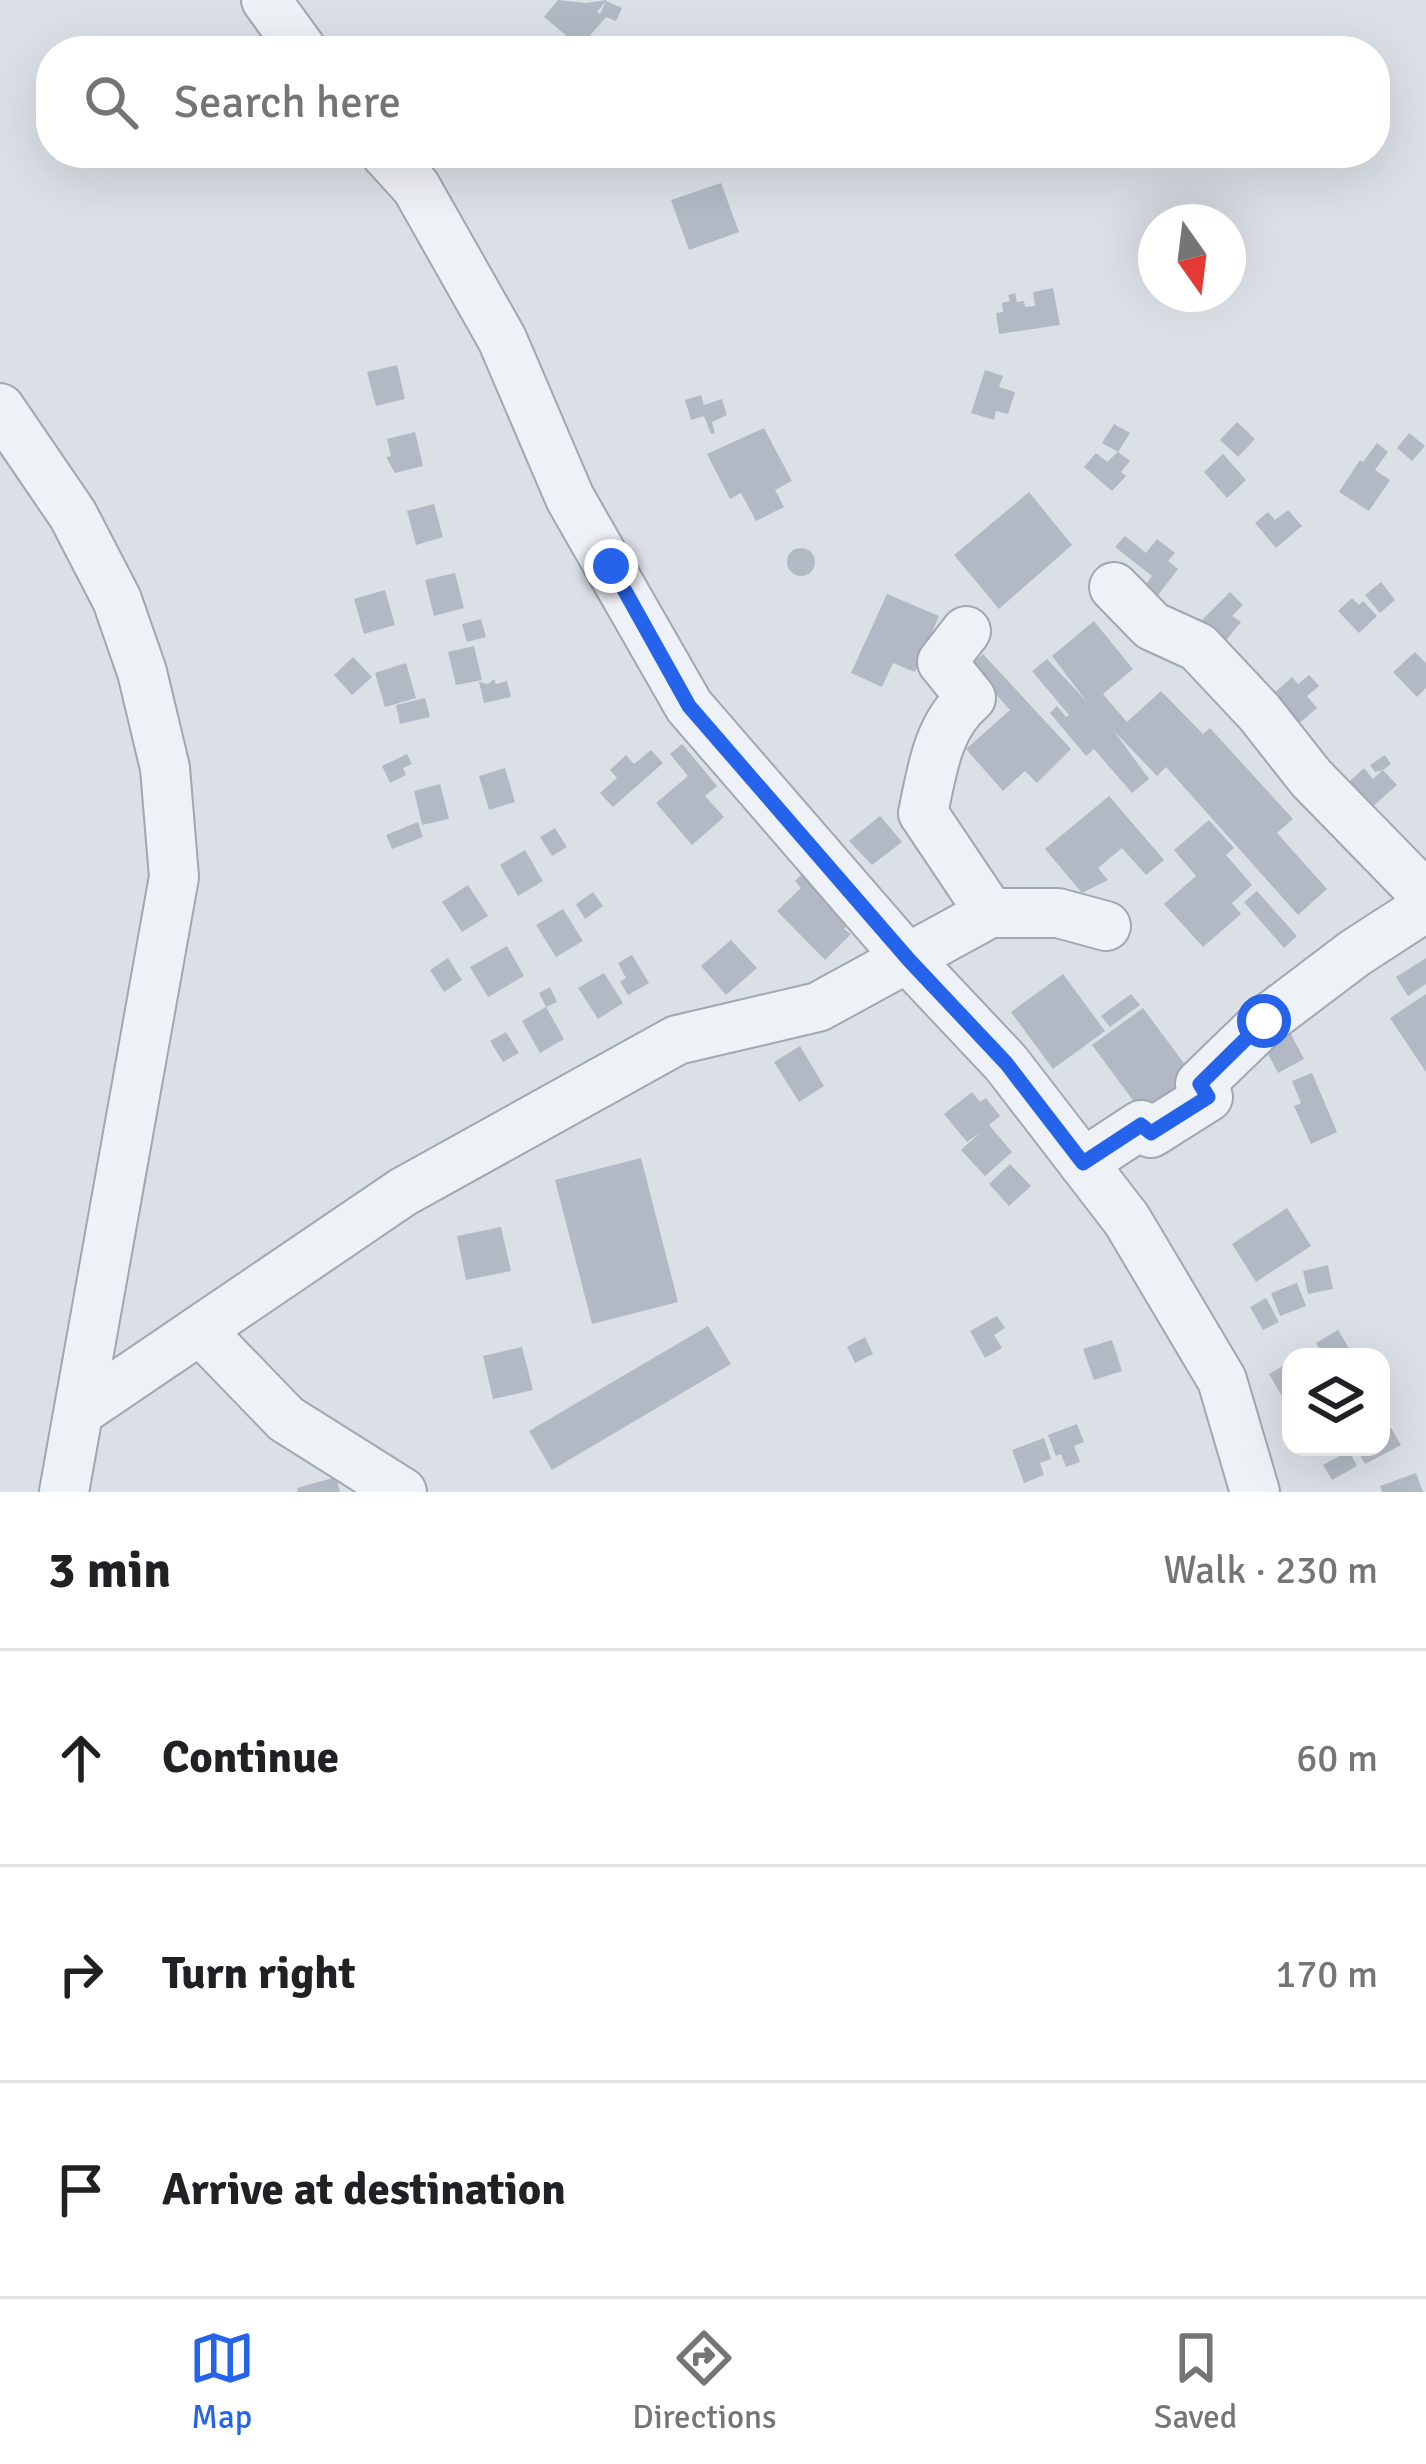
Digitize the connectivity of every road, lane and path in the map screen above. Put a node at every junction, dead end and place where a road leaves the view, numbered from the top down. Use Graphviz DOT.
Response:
graph roads {
  1 [pos="266,0"];
  2 [pos="293,36"];
  3 [pos="399,168"];
  4 [pos="0,408"];
  5 [pos="1114,587"];
  6 [pos="966,631"];
  7 [pos="1426,896"];
  8 [pos="1426,907"];
  9 [pos="990,913"];
  10 [pos="1106,926"];
  11 [pos="909,960"];
  12 [pos="1083,1163"];
  13 [pos="200,1330"];
  14 [pos="79,1412"];
  15 [pos="64,1492"];
  16 [pos="402,1492"];
  17 [pos="1255,1492"];
  1 -- 2 [label="street"];
  3 -- 11 [label="street"];
  4 -- 14 [label="street"];
  5 -- 7 [label="street"];
  6 -- 9 [label="street"];
  8 -- 12 [label="street"];
  9 -- 10 [label="street"];
  9 -- 11 [label="street"];
  11 -- 12 [label="street"];
  11 -- 13 [label="street"];
  12 -- 17 [label="street"];
  13 -- 14 [label="street"];
  13 -- 16 [label="street"];
  14 -- 15 [label="street"];
}
